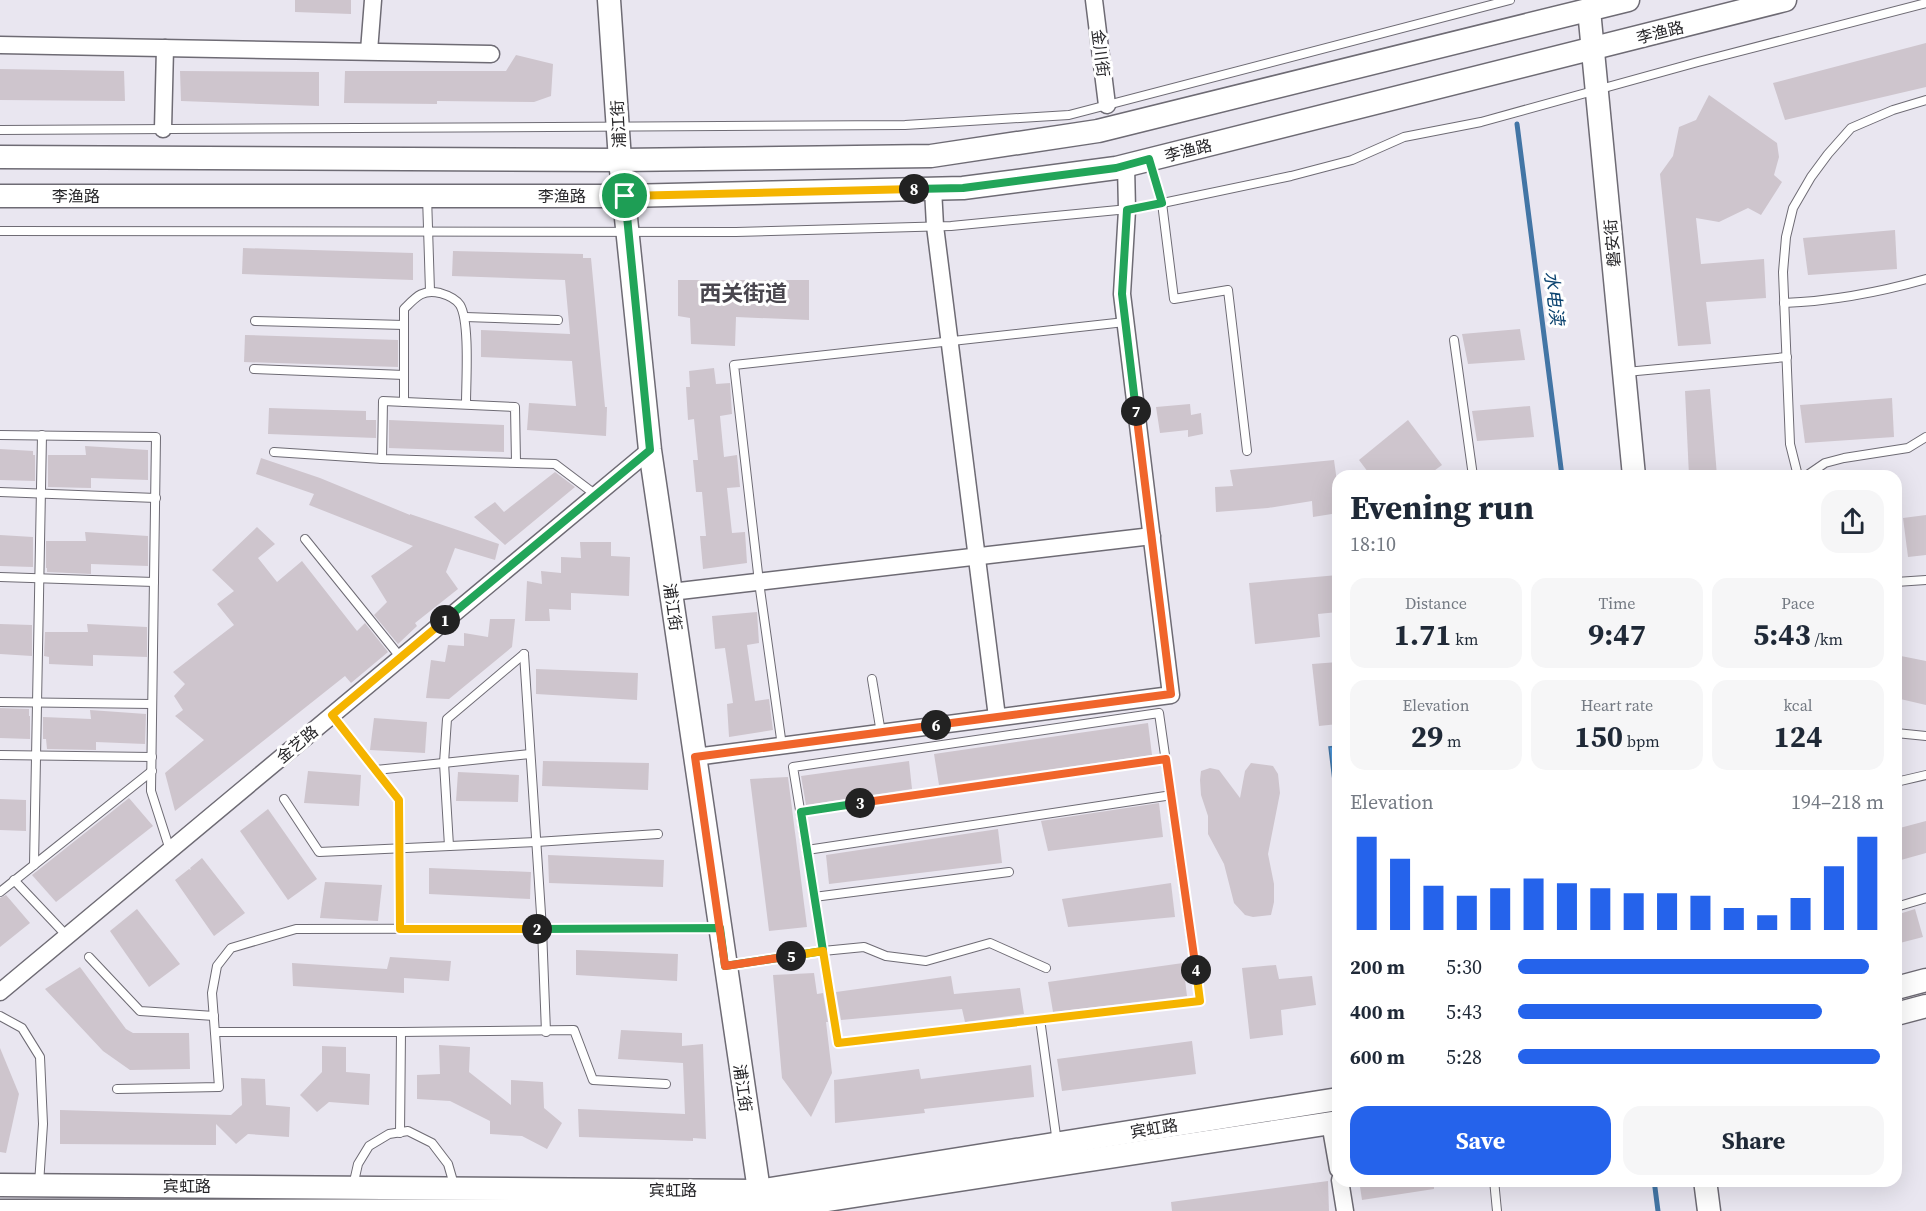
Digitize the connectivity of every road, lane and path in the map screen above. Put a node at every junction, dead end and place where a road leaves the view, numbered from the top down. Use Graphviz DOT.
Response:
graph roads {
  1 [pos="373,0"];
  2 [pos="609,0"];
  3 [pos="1094,0"];
  4 [pos="1510,0"];
  5 [pos="1628,0"];
  6 [pos="1785,0"];
  7 [pos="1926,3"];
  8 [pos="1587,5"];
  9 [pos="0,45"];
  10 [pos="165,48"];
  11 [pos="1593,49"];
  12 [pos="369,51"];
  13 [pos="491,54"];
  14 [pos="1597,90"];
  15 [pos="1926,100"];
  16 [pos="1107,105"];
  17 [pos="619,127"];
  18 [pos="163,129"];
  19 [pos="0,130"];
  20 [pos="0,157"];
  21 [pos="1149,159"];
  22 [pos="620,160"];
  23 [pos="1126,165"];
  24 [pos="933,189"];
  25 [pos="0,196"];
  26 [pos="427,196"];
  27 [pos="625,196"];
  28 [pos="1162,203"];
  29 [pos="1127,210"];
  30 [pos="935,226"];
  31 [pos="0,231"];
  32 [pos="428,231"];
  33 [pos="628,231"];
  34 [pos="1926,279"];
  35 [pos="430,291"];
  36 [pos="1785,303"];
  37 [pos="465,317"];
  38 [pos="558,320"];
  39 [pos="255,321"];
  40 [pos="1125,322"];
  41 [pos="404,325"];
  42 [pos="1454,340"];
  43 [pos="950,341"];
  44 [pos="1786,357"];
  45 [pos="254,369"];
  46 [pos="1624,372"];
  47 [pos="404,375"];
  48 [pos="404,402"];
  49 [pos="466,404"];
  50 [pos="0,435"];
  51 [pos="42,435"];
  52 [pos="1926,437"];
  53 [pos="650,450"];
  54 [pos="1247,451"];
  55 [pos="274,452"];
  56 [pos="382,459"];
  57 [pos="516,462"];
  58 [pos="1472,470"];
  59 [pos="1633,470"];
  60 [pos="1796,470"];
  61 [pos="1815,470"];
  62 [pos="0,492"];
  63 [pos="41,494"];
  64 [pos="596,495"];
  65 [pos="156,498"];
  66 [pos="1152,536"];
  67 [pos="305,539"];
  68 [pos="977,556"];
  69 [pos="0,577"];
  70 [pos="39,578"];
  71 [pos="1926,580"];
  72 [pos="154,582"];
  73 [pos="759,582"];
  74 [pos="1902,582"];
  75 [pos="671,592"];
  76 [pos="400,658"];
  77 [pos="872,679"];
  78 [pos="0,702"];
  79 [pos="37,702"];
  80 [pos="153,704"];
  81 [pos="332,715"];
  82 [pos="997,717"];
  83 [pos="881,733"];
  84 [pos="1902,734"];
  85 [pos="1926,736"];
  86 [pos="782,746"];
  87 [pos="0,754"];
  88 [pos="530,754"];
  89 [pos="36,755"];
  90 [pos="152,757"];
  91 [pos="695,757"];
  92 [pos="1166,759"];
  93 [pos="444,762"];
  94 [pos="376,770"];
  95 [pos="152,771"];
  96 [pos="1926,775"];
  97 [pos="1902,781"];
  98 [pos="1172,795"];
  99 [pos="284,799"];
  100 [pos="801,812"];
  101 [pos="658,834"];
  102 [pos="536,843"];
  103 [pos="449,846"];
  104 [pos="400,848"];
  105 [pos="170,850"];
  106 [pos="807,850"];
  107 [pos="34,865"];
  108 [pos="1009,872"];
  109 [pos="14,880"];
  110 [pos="0,892"];
  111 [pos="814,897"];
  112 [pos="1926,898"];
  113 [pos="1902,905"];
  114 [pos="720,928"];
  115 [pos="400,929"];
  116 [pos="542,929"];
  117 [pos="67,936"];
  118 [pos="823,951"];
  119 [pos="89,957"];
  120 [pos="725,966"];
  121 [pos="1046,968"];
  122 [pos="1926,980"];
  123 [pos="1902,986"];
  124 [pos="0,992"];
  125 [pos="1926,1006"];
  126 [pos="1902,1012"];
  127 [pos="0,1016"];
  128 [pos="214,1016"];
  129 [pos="1040,1019"];
  130 [pos="215,1032"];
  131 [pos="401,1032"];
  132 [pos="546,1032"];
  133 [pos="666,1084"];
  134 [pos="117,1089"];
  135 [pos="1332,1100"];
  136 [pos="1332,1123"];
  137 [pos="400,1133"];
  138 [pos="1058,1143"];
  139 [pos="0,1185"];
  140 [pos="39,1185"];
  141 [pos="1341,1187"];
  142 [pos="1495,1187"];
  143 [pos="1706,1187"];
  144 [pos="353,1188"];
  145 [pos="456,1188"];
  146 [pos="761,1204"];
  147 [pos="0,1211"];
  148 [pos="294,1211"];
  149 [pos="1345,1211"];
  150 [pos="1497,1211"];
  151 [pos="1709,1211"];
  1 -- 12 [label="street"];
  2 -- 17 [label="main road, 浦江街"];
  3 -- 16 [label="street, 金川街"];
  4 -- 16 [label="lane"];
  5 -- 8 [label="main road"];
  6 -- 11 [label="main road, 李渔路"];
  7 -- 14 [label="lane"];
  8 -- 11 [label="main road, 磐安街"];
  8 -- 22 [label="main road"];
  9 -- 10 [label="street"];
  10 -- 12 [label="street"];
  10 -- 18 [label="street"];
  11 -- 14 [label="main road, 磐安街"];
  11 -- 21 [label="main road, 李渔路"];
  12 -- 13 [label="street"];
  14 -- 28 [label="lane"];
  14 -- 46 [label="main road, 磐安街"];
  15 -- 36 [label="lane"];
  16 -- 17 [label="lane"];
  17 -- 18 [label="lane"];
  17 -- 22 [label="main road, 浦江街"];
  18 -- 19 [label="lane"];
  20 -- 22 [label="main road"];
  21 -- 23 [label="main road, 李渔路"];
  21 -- 28 [label="lane"];
  22 -- 27 [label="main road, 浦江街"];
  23 -- 24 [label="main road, 李渔路"];
  23 -- 29 [label="street"];
  24 -- 27 [label="main road, 李渔路"];
  24 -- 30 [label="street"];
  25 -- 26 [label="main road, 李渔路"];
  26 -- 27 [label="main road, 李渔路"];
  26 -- 32 [label="lane"];
  27 -- 33 [label="main road, 浦江街"];
  28 -- 29 [label="lane"];
  28 -- 54 [label="lane"];
  29 -- 30 [label="lane"];
  29 -- 40 [label="street"];
  30 -- 33 [label="lane"];
  30 -- 43 [label="street"];
  31 -- 32 [label="lane"];
  32 -- 33 [label="lane"];
  32 -- 35 [label="lane"];
  33 -- 53 [label="main road, 浦江街"];
  34 -- 36 [label="lane"];
  35 -- 37 [label="lane"];
  35 -- 41 [label="lane"];
  36 -- 44 [label="lane"];
  37 -- 38 [label="lane"];
  37 -- 49 [label="lane"];
  39 -- 41 [label="lane"];
  40 -- 43 [label="lane"];
  40 -- 66 [label="street"];
  41 -- 47 [label="lane"];
  42 -- 58 [label="lane"];
  43 -- 68 [label="street"];
  43 -- 73 [label="lane"];
  44 -- 46 [label="lane"];
  44 -- 60 [label="lane"];
  45 -- 47 [label="lane"];
  46 -- 59 [label="main road, 磐安街"];
  47 -- 48 [label="lane"];
  48 -- 49 [label="lane"];
  48 -- 56 [label="lane"];
  49 -- 57 [label="lane"];
  50 -- 51 [label="lane"];
  51 -- 63 [label="lane"];
  51 -- 65 [label="lane"];
  52 -- 61 [label="lane"];
  53 -- 64 [label="street, 金艺路"];
  53 -- 75 [label="main road, 浦江街"];
  55 -- 56 [label="lane"];
  56 -- 57 [label="lane"];
  57 -- 64 [label="lane"];
  62 -- 63 [label="lane"];
  63 -- 65 [label="lane"];
  63 -- 70 [label="lane"];
  64 -- 76 [label="street, 金艺路"];
  65 -- 72 [label="lane"];
  66 -- 68 [label="street"];
  66 -- 82 [label="street"];
  67 -- 76 [label="lane"];
  68 -- 73 [label="street"];
  68 -- 82 [label="street"];
  69 -- 70 [label="lane"];
  70 -- 72 [label="lane"];
  70 -- 79 [label="lane"];
  71 -- 74 [label="lane"];
  72 -- 80 [label="lane"];
  73 -- 75 [label="street"];
  73 -- 86 [label="lane"];
  75 -- 91 [label="main road, 浦江街"];
  76 -- 81 [label="street, 金艺路"];
  77 -- 83 [label="lane"];
  78 -- 79 [label="lane"];
  79 -- 80 [label="lane"];
  79 -- 89 [label="lane"];
  80 -- 90 [label="lane"];
  81 -- 94 [label="lane"];
  81 -- 105 [label="street, 金艺路"];
  82 -- 83 [label="street"];
  83 -- 86 [label="street"];
  84 -- 85 [label="lane"];
  86 -- 91 [label="street"];
  87 -- 89 [label="lane"];
  88 -- 93 [label="lane"];
  88 -- 93 [label="lane"];
  88 -- 102 [label="lane"];
  89 -- 90 [label="lane"];
  89 -- 107 [label="lane"];
  90 -- 95 [label="lane"];
  91 -- 114 [label="main road, 浦江街"];
  92 -- 98 [label="lane"];
  92 -- 100 [label="lane"];
  92 -- 100 [label="lane"];
  93 -- 94 [label="lane"];
  93 -- 103 [label="lane"];
  94 -- 104 [label="lane"];
  95 -- 105 [label="lane"];
  95 -- 107 [label="lane"];
  96 -- 97 [label="lane"];
  98 -- 106 [label="lane"];
  98 -- 129 [label="lane"];
  99 -- 104 [label="lane"];
  100 -- 106 [label="lane"];
  101 -- 102 [label="lane"];
  102 -- 103 [label="lane"];
  102 -- 116 [label="lane"];
  103 -- 104 [label="lane"];
  104 -- 115 [label="lane"];
  105 -- 117 [label="street, 金艺路"];
  106 -- 111 [label="lane"];
  107 -- 109 [label="lane"];
  108 -- 111 [label="lane"];
  109 -- 110 [label="lane"];
  109 -- 117 [label="lane"];
  111 -- 118 [label="lane"];
  112 -- 113 [label="lane"];
  114 -- 116 [label="lane"];
  114 -- 120 [label="main road, 浦江街"];
  115 -- 116 [label="lane"];
  115 -- 128 [label="lane"];
  116 -- 132 [label="lane"];
  117 -- 124 [label="street, 金艺路"];
  118 -- 120 [label="lane"];
  118 -- 121 [label="lane"];
  118 -- 129 [label="lane"];
  119 -- 128 [label="lane"];
  120 -- 146 [label="main road, 浦江街"];
  122 -- 123 [label="main road"];
  125 -- 126 [label="main road"];
  127 -- 140 [label="lane"];
  128 -- 130 [label="lane"];
  129 -- 138 [label="lane"];
  130 -- 131 [label="lane"];
  130 -- 134 [label="lane"];
  131 -- 132 [label="lane"];
  131 -- 137 [label="lane"];
  132 -- 133 [label="lane"];
  135 -- 138 [label="main road, 宾虹路"];
  136 -- 146 [label="main road, 宾虹路"];
  137 -- 144 [label="lane"];
  137 -- 145 [label="lane"];
  138 -- 146 [label="main road, 宾虹路"];
  139 -- 140 [label="main road, 宾虹路"];
  140 -- 144 [label="main road, 宾虹路"];
  141 -- 149 [label="street"];
  142 -- 150 [label="lane"];
  143 -- 151 [label="main road"];
  144 -- 145 [label="main road, 宾虹路"];
  145 -- 146 [label="main road, 宾虹路"];
  146 -- 148 [label="main road, 宾虹路"];
  147 -- 148 [label="main road, 宾虹路"];
}
